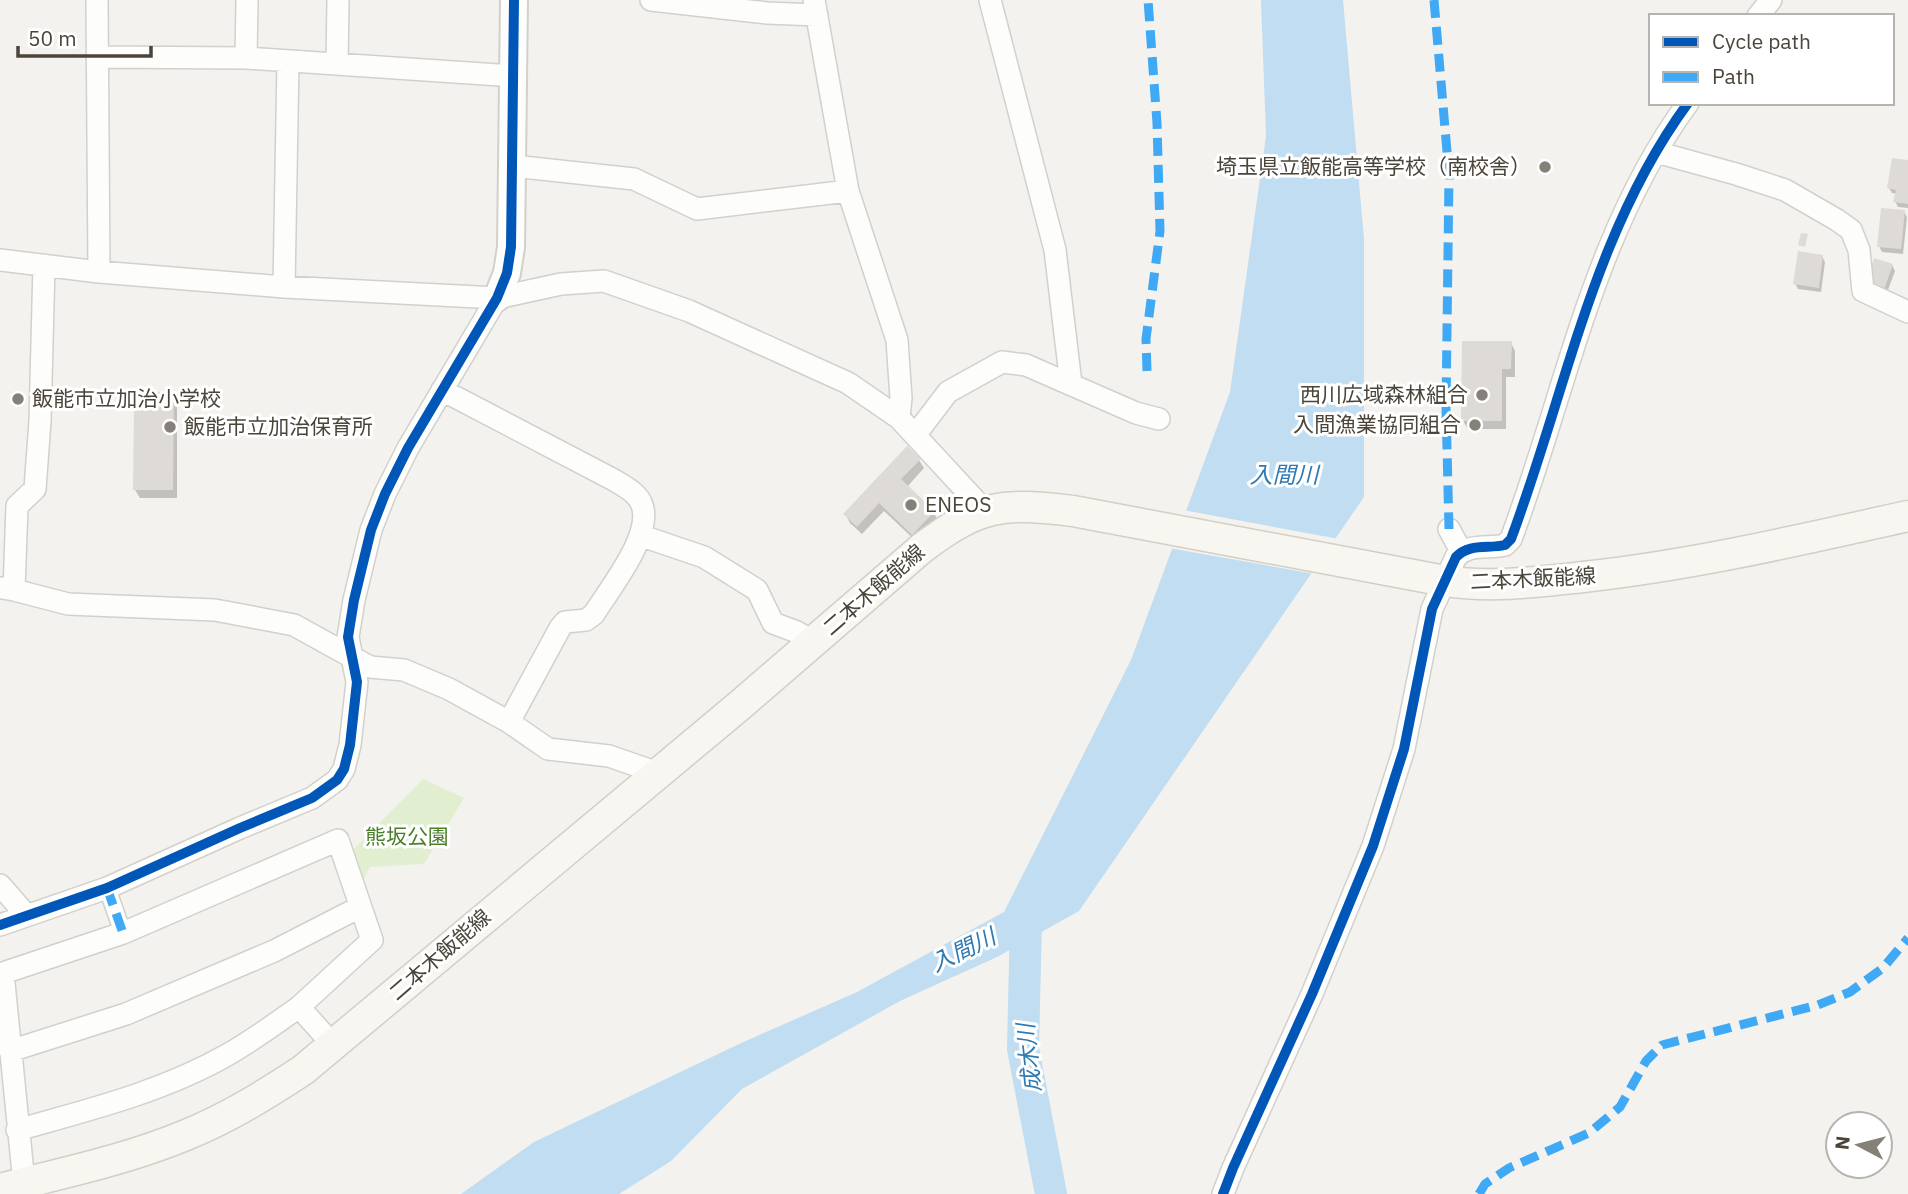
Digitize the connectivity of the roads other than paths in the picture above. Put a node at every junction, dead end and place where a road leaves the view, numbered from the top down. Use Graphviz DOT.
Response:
graph roads {
  1 [pos="97,0"];
  2 [pos="247,0"];
  3 [pos="338,0"];
  4 [pos="514,0"];
  5 [pos="651,0"];
  6 [pos="990,0"];
  7 [pos="1771,0"];
  8 [pos="815,8"];
  9 [pos="1760,14"];
  10 [pos="97,57"];
  11 [pos="246,58"];
  12 [pos="288,61"];
  13 [pos="337,64"];
  14 [pos="513,76"];
  15 [pos="1687,105"];
  16 [pos="1656,152"];
  17 [pos="513,166"];
  18 [pos="848,191"];
  19 [pos="0,260"];
  20 [pos="44,265"];
  21 [pos="99,272"];
  22 [pos="284,287"];
  23 [pos="497,298"];
  24 [pos="1908,312"];
  25 [pos="1071,384"];
  26 [pos="442,390"];
  27 [pos="899,418"];
  28 [pos="1160,419"];
  29 [pos="916,434"];
  30 [pos="985,511"];
  31 [pos="1908,516"];
  32 [pos="1449,529"];
  33 [pos="642,536"];
  34 [pos="1461,551"];
  35 [pos="1435,579"];
  36 [pos="7,589"];
  37 [pos="814,642"];
  38 [pos="353,657"];
  39 [pos="509,722"];
  40 [pos="658,773"];
  41 [pos="0,885"];
  42 [pos="107,888"];
  43 [pos="360,907"];
  44 [pos="27,916"];
  45 [pos="0,925"];
  46 [pos="123,933"];
  47 [pos="299,1007"];
  48 [pos="334,1046"];
  49 [pos="10,1051"];
  50 [pos="17,1130"];
  51 [pos="12,1186"];
  52 [pos="1223,1194"];
  1 -- 10 [label="street"];
  2 -- 11 [label="street"];
  3 -- 13 [label="street"];
  4 -- 14 [label="street"];
  5 -- 8 [label="street"];
  6 -- 25 [label="street"];
  7 -- 9 [label="street"];
  8 -- 18 [label="street"];
  10 -- 11 [label="street"];
  10 -- 21 [label="street"];
  11 -- 12 [label="street"];
  12 -- 13 [label="street"];
  12 -- 22 [label="street"];
  13 -- 14 [label="street"];
  14 -- 17 [label="street"];
  15 -- 16 [label="street"];
  16 -- 24 [label="street"];
  16 -- 34 [label="street"];
  17 -- 18 [label="street"];
  17 -- 23 [label="street"];
  18 -- 27 [label="street"];
  19 -- 20 [label="street"];
  20 -- 21 [label="street"];
  20 -- 36 [label="street"];
  21 -- 22 [label="street"];
  22 -- 23 [label="street"];
  23 -- 26 [label="street"];
  23 -- 27 [label="street"];
  25 -- 28 [label="street"];
  25 -- 29 [label="street"];
  26 -- 33 [label="street"];
  26 -- 38 [label="street"];
  27 -- 29 [label="street"];
  29 -- 30 [label="street"];
  30 -- 35 [label="main road, 二本木飯能線"];
  30 -- 37 [label="main road, 二本木飯能線"];
  31 -- 35 [label="main road, 二本木飯能線"];
  32 -- 34 [label="street"];
  33 -- 37 [label="street"];
  33 -- 39 [label="street"];
  34 -- 35 [label="street"];
  35 -- 52 [label="street"];
  36 -- 38 [label="street"];
  37 -- 40 [label="main road, 二本木飯能線"];
  38 -- 39 [label="street"];
  38 -- 42 [label="street"];
  39 -- 40 [label="street"];
  40 -- 48 [label="main road, 二本木飯能線"];
  41 -- 44 [label="street"];
  42 -- 44 [label="street"];
  42 -- 46 [label="street"];
  43 -- 46 [label="street"];
  43 -- 47 [label="street"];
  43 -- 49 [label="street"];
  44 -- 45 [label="street"];
  46 -- 49 [label="street"];
  47 -- 48 [label="street"];
  47 -- 50 [label="street"];
  48 -- 51 [label="main road, 二本木飯能線"];
  49 -- 50 [label="street"];
  50 -- 51 [label="street"];
}
